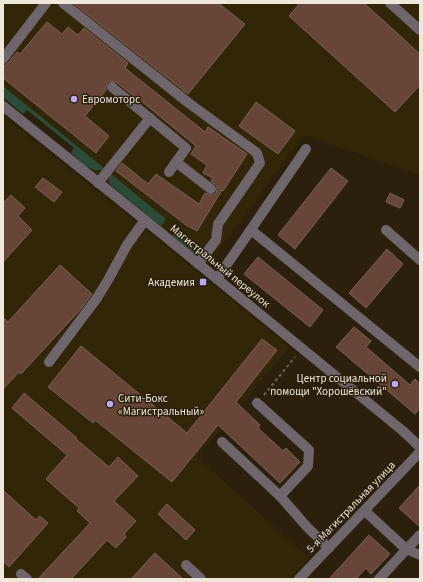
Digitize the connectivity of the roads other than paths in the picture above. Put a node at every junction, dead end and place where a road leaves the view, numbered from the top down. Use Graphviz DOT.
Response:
graph roads {
  1 [pos="46,3"];
  2 [pos="63,3"];
  3 [pos="390,3"];
  4 [pos="420,30"];
  5 [pos="3,59"];
  6 [pos="112,87"];
  7 [pos="3,106"];
  8 [pos="150,118"];
  9 [pos="306,149"];
  10 [pos="176,162"];
  11 [pos="169,172"];
  12 [pos="98,183"];
  13 [pos="211,189"];
  14 [pos="145,220"];
  15 [pos="251,230"];
  16 [pos="386,230"];
  17 [pos="420,260"];
  18 [pos="198,264"];
  19 [pos="217,279"];
  20 [pos="49,362"];
  21 [pos="420,367"];
  22 [pos="257,403"];
  23 [pos="222,442"];
  24 [pos="420,447"];
  25 [pos="420,452"];
  26 [pos="280,496"];
  27 [pos="365,511"];
  28 [pos="420,535"];
  29 [pos="329,548"];
  30 [pos="406,549"];
  31 [pos="420,555"];
  32 [pos="186,565"];
  33 [pos="201,579"];
  34 [pos="299,579"];
  35 [pos="379,579"];
  1 -- 5 [label="street"];
  2 -- 18 [label="street"];
  3 -- 4 [label="street"];
  6 -- 8 [label="street"];
  7 -- 12 [label="street, Магистральный переулок"];
  8 -- 10 [label="street"];
  8 -- 12 [label="street"];
  9 -- 15 [label="street"];
  10 -- 11 [label="street"];
  10 -- 13 [label="street"];
  12 -- 14 [label="street, Магистральный переулок"];
  14 -- 18 [label="street, Магистральный переулок"];
  14 -- 20 [label="street"];
  15 -- 19 [label="street"];
  15 -- 21 [label="street"];
  16 -- 17 [label="street"];
  18 -- 19 [label="street, Магистральный переулок"];
  19 -- 24 [label="street, Магистральный переулок"];
  22 -- 26 [label="street"];
  23 -- 26 [label="street"];
  25 -- 27 [label="street, 5-я Магистральная улица"];
  26 -- 29 [label="street"];
  27 -- 29 [label="street, 5-я Магистральная улица"];
  27 -- 30 [label="street"];
  28 -- 30 [label="street"];
  29 -- 34 [label="street, 5-я Магистральная улица"];
  30 -- 31 [label="street"];
  30 -- 35 [label="street"];
  32 -- 33 [label="street"];
}
